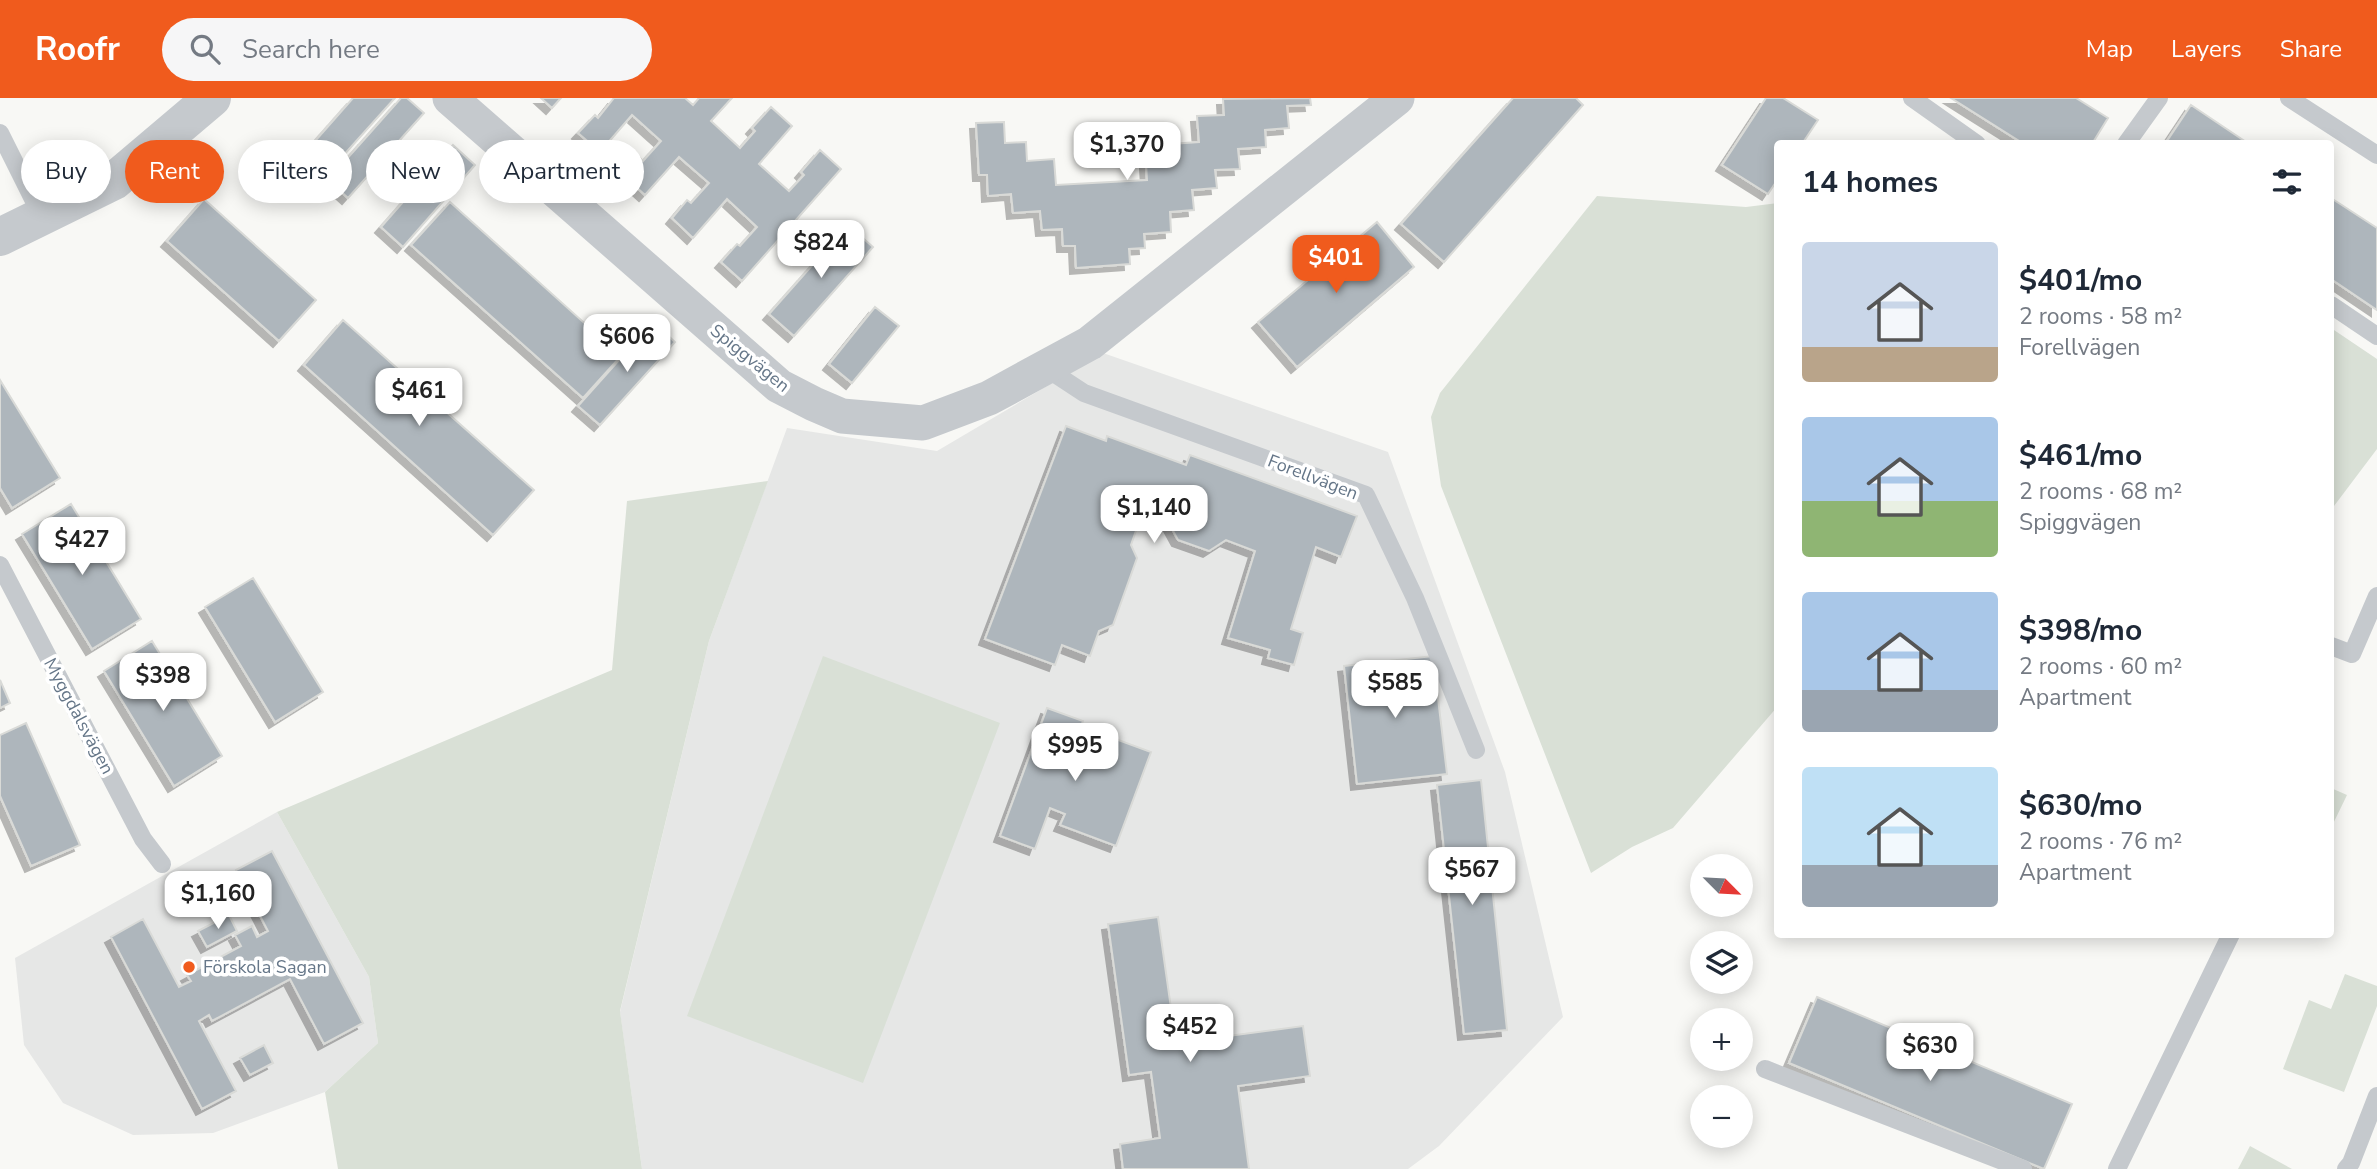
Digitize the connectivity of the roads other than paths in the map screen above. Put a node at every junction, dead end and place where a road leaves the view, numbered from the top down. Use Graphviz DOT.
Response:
graph roads {
  1 [pos="212,98"];
  2 [pos="450,98"];
  3 [pos="1396,98"];
  4 [pos="1912,98"];
  5 [pos="2159,98"];
  6 [pos="2288,98"];
  7 [pos="0,133"];
  8 [pos="1971,140"];
  9 [pos="2129,140"];
  10 [pos="2377,155"];
  11 [pos="42,217"];
  12 [pos="0,237"];
  13 [pos="2334,307"];
  14 [pos="2377,336"];
  15 [pos="1046,368"];
  16 [pos="0,565"];
  17 [pos="2377,596"];
  18 [pos="2334,647"];
  19 [pos="1476,750"];
  20 [pos="162,864"];
  21 [pos="2229,938"];
  22 [pos="1765,1069"];
  23 [pos="2377,1096"];
  24 [pos="2023,1169"];
  25 [pos="2118,1169"];
  26 [pos="2346,1169"];
  1 -- 11 [label="street"];
  2 -- 15 [label="street, Spiggvägen"];
  3 -- 15 [label="street, Spiggvägen"];
  4 -- 8 [label="lane"];
  5 -- 9 [label="lane"];
  6 -- 10 [label="lane"];
  7 -- 11 [label="lane"];
  11 -- 12 [label="street"];
  13 -- 14 [label="lane"];
  15 -- 19 [label="lane, Forellvägen"];
  16 -- 20 [label="lane, Myggdalsvägen"];
  17 -- 18 [label="lane"];
  21 -- 25 [label="lane"];
  22 -- 24 [label="lane"];
  23 -- 26 [label="lane"];
}
